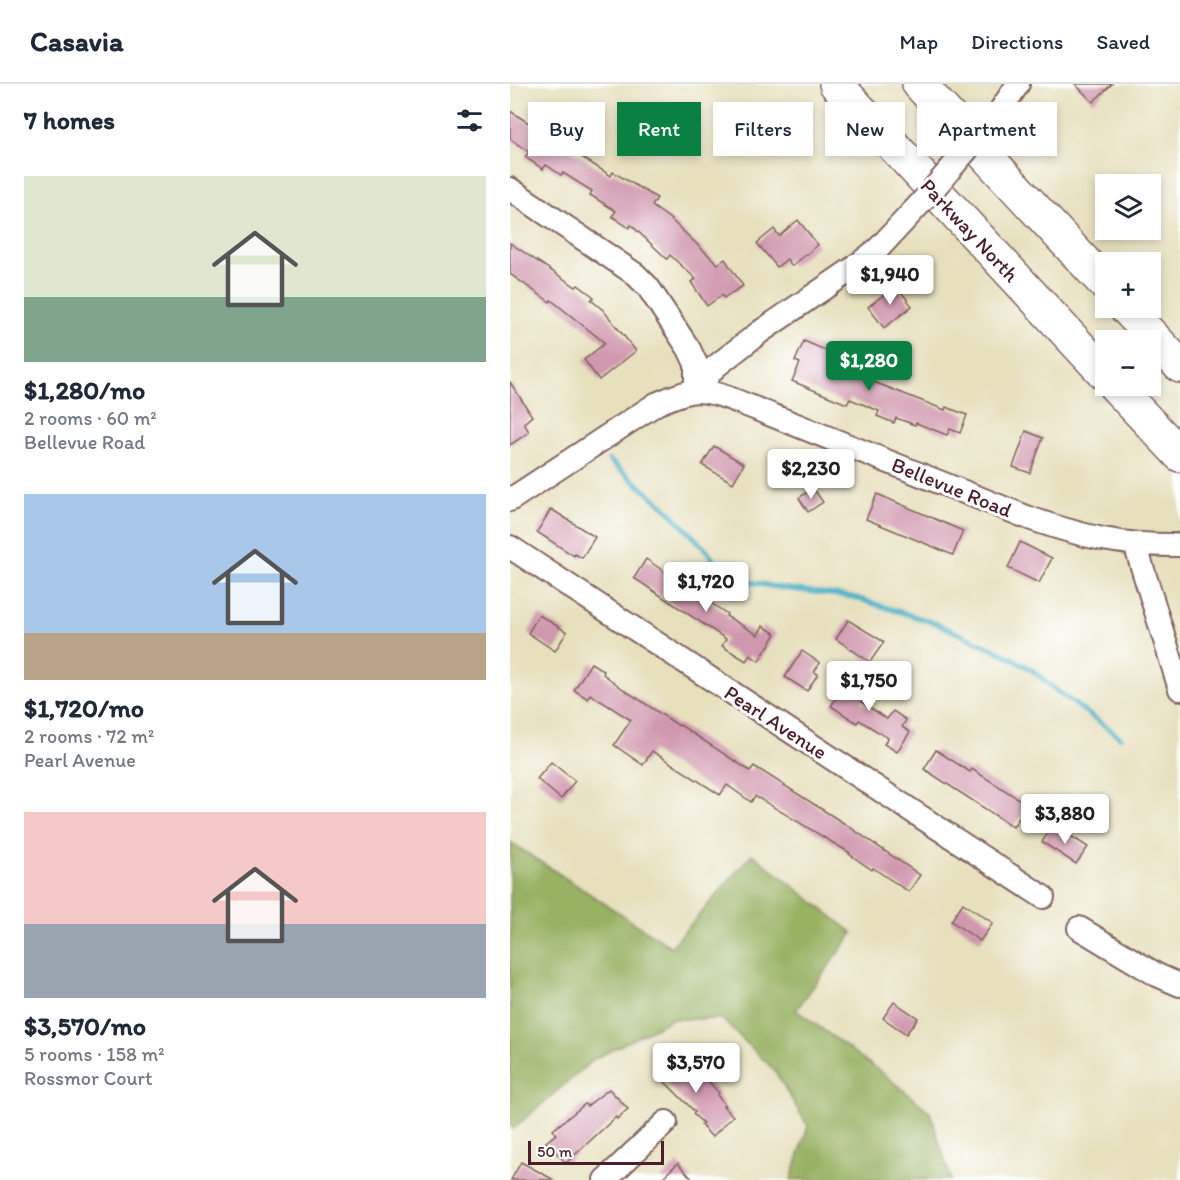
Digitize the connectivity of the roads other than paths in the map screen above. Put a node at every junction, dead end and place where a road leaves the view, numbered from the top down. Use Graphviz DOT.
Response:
graph roads {
  1 [pos="836,84"];
  2 [pos="919,84"];
  3 [pos="1018,84"];
  4 [pos="510,189"];
  5 [pos="1095,273"];
  6 [pos="1135,318"];
  7 [pos="1095,363"];
  8 [pos="1180,366"];
  9 [pos="696,391"];
  10 [pos="1124,396"];
  11 [pos="1180,455"];
  12 [pos="510,500"];
  13 [pos="1135,544"];
  14 [pos="1174,545"];
  15 [pos="510,547"];
  16 [pos="1180,689"];
  17 [pos="1043,897"];
  18 [pos="1079,927"];
  19 [pos="1180,985"];
  20 [pos="666,1122"];
  21 [pos="605,1180"];
  1 -- 7 [label="highway, Parkway North"];
  2 -- 5 [label="highway"];
  3 -- 9 [label="street, bridge"];
  4 -- 9 [label="street"];
  6 -- 8 [label="highway"];
  9 -- 12 [label="street, Bellevue Road"];
  9 -- 13 [label="street, Bellevue Road"];
  10 -- 11 [label="highway"];
  13 -- 14 [label="street, Bellevue Road"];
  13 -- 16 [label="street"];
  15 -- 17 [label="street, Pearl Avenue"];
  18 -- 19 [label="street"];
  20 -- 21 [label="street"];
}
